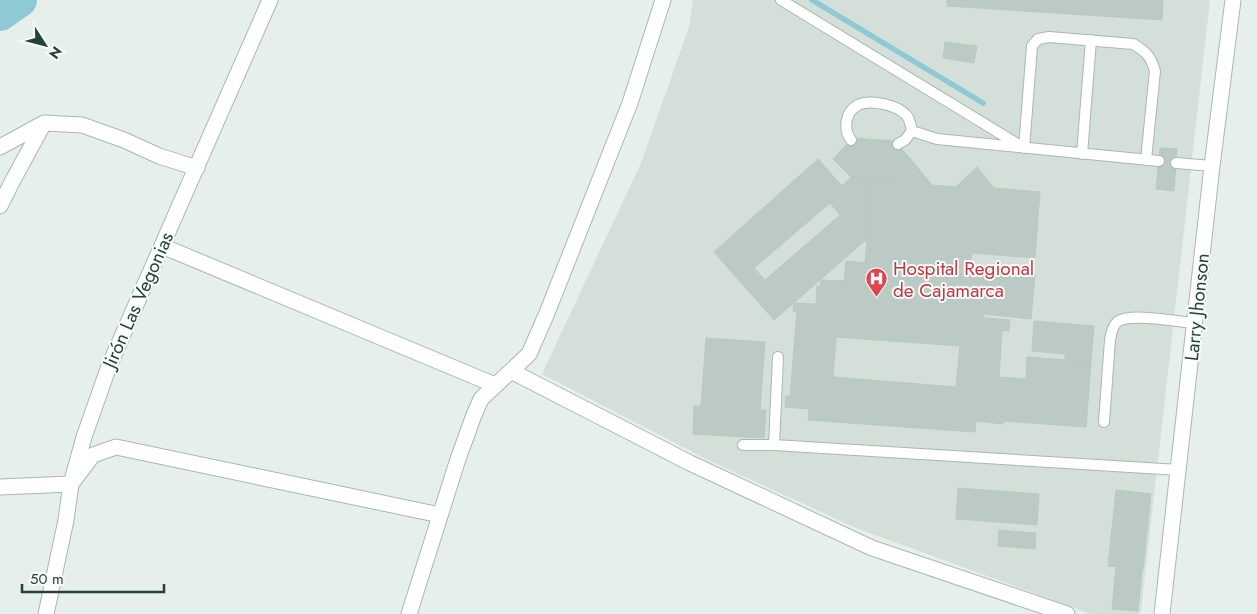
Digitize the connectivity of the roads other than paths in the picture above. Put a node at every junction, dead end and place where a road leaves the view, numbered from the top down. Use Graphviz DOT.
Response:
graph roads {
  1 [pos="270,0"];
  2 [pos="664,0"];
  3 [pos="782,0"];
  4 [pos="1233,0"];
  5 [pos="1092,40"];
  6 [pos="44,123"];
  7 [pos="912,131"];
  8 [pos="852,140"];
  9 [pos="898,144"];
  10 [pos="0,147"];
  11 [pos="1024,148"];
  12 [pos="1082,154"];
  13 [pos="1146,160"];
  14 [pos="1159,161"];
  15 [pos="1176,163"];
  16 [pos="1212,166"];
  17 [pos="197,168"];
  18 [pos="0,206"];
  19 [pos="162,246"];
  20 [pos="1195,323"];
  21 [pos="778,357"];
  22 [pos="511,371"];
  23 [pos="495,385"];
  24 [pos="1104,422"];
  25 [pos="743,445"];
  26 [pos="774,445"];
  27 [pos="1179,470"];
  28 [pos="71,484"];
  29 [pos="0,487"];
  30 [pos="440,516"];
  31 [pos="46,614"];
  32 [pos="410,614"];
  33 [pos="1067,614"];
  34 [pos="1162,614"];
  1 -- 17 [label="street, Jirón Las Vegonias"];
  2 -- 22 [label="street"];
  3 -- 11 [label="lane"];
  4 -- 16 [label="street, Larry Jhonson"];
  5 -- 11 [label="lane"];
  5 -- 12 [label="lane"];
  5 -- 13 [label="lane"];
  6 -- 10 [label="street"];
  6 -- 17 [label="street"];
  6 -- 18 [label="street"];
  7 -- 8 [label="lane"];
  7 -- 9 [label="lane"];
  7 -- 11 [label="lane"];
  11 -- 12 [label="lane"];
  12 -- 13 [label="lane"];
  13 -- 14 [label="lane"];
  15 -- 16 [label="lane"];
  16 -- 20 [label="street, Larry Jhonson"];
  17 -- 19 [label="street, Jirón Las Vegonias"];
  19 -- 23 [label="street"];
  19 -- 28 [label="street, Jirón Las Vegonias"];
  20 -- 24 [label="lane"];
  20 -- 27 [label="street, Larry Jhonson"];
  21 -- 26 [label="lane"];
  22 -- 23 [label="street"];
  22 -- 33 [label="street"];
  23 -- 30 [label="street"];
  25 -- 26 [label="lane"];
  26 -- 27 [label="lane"];
  27 -- 34 [label="street, Larry Jhonson"];
  28 -- 29 [label="street"];
  28 -- 30 [label="street"];
  28 -- 31 [label="street, Jirón Las Vegonias"];
  30 -- 32 [label="street"];
}
